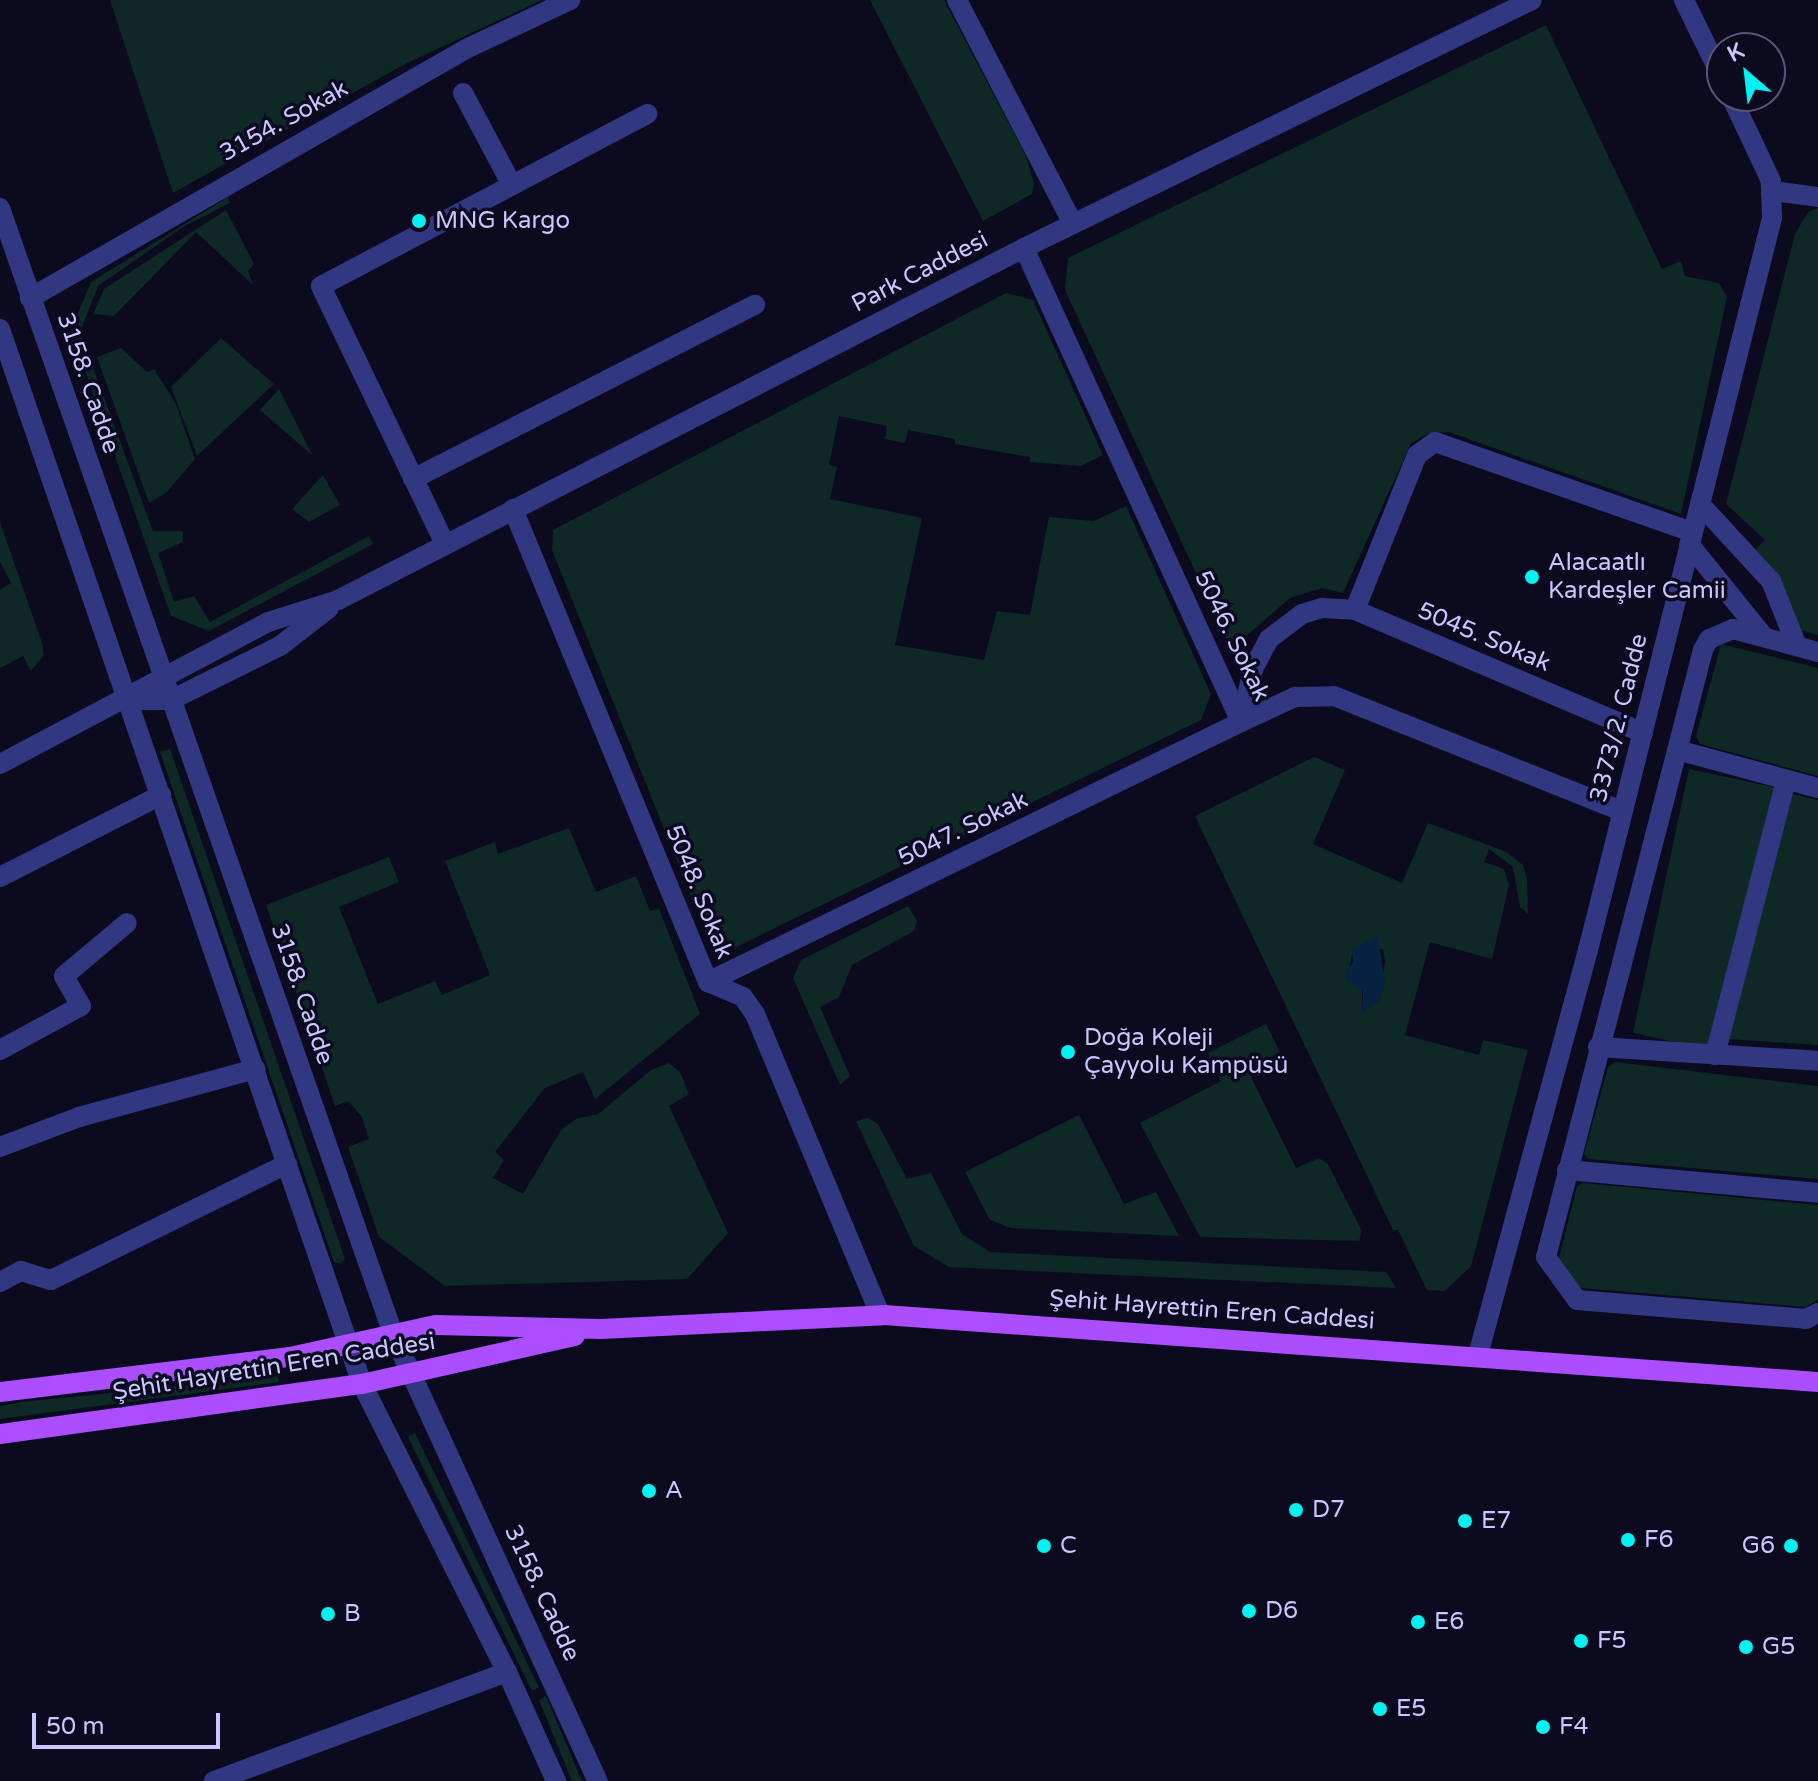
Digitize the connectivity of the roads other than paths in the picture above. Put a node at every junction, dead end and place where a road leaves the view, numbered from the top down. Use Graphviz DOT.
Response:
graph roads {
  1 [pos="570,0"];
  2 [pos="957,0"];
  3 [pos="1532,0"];
  4 [pos="1684,0"];
  5 [pos="1706,45"];
  6 [pos="463,93"];
  7 [pos="1738,112"];
  8 [pos="647,114"];
  9 [pos="512,185"];
  10 [pos="1773,191"];
  11 [pos="1818,197"];
  12 [pos="0,208"];
  13 [pos="1073,224"];
  14 [pos="1024,248"];
  15 [pos="30,298"];
  16 [pos="755,305"];
  17 [pos="0,329"];
  18 [pos="413,479"];
  19 [pos="1700,504"];
  20 [pos="513,509"];
  21 [pos="1690,538"];
  22 [pos="445,544"];
  23 [pos="338,600"];
  24 [pos="1355,610"];
  25 [pos="1764,637"];
  26 [pos="1797,646"];
  27 [pos="1818,652"];
  28 [pos="163,676"];
  29 [pos="128,700"];
  30 [pos="171,700"];
  31 [pos="1241,722"];
  32 [pos="1643,733"];
  33 [pos="1677,750"];
  34 [pos="0,764"];
  35 [pos="1786,780"];
  36 [pos="1818,788"];
  37 [pos="161,795"];
  38 [pos="1622,811"];
  39 [pos="0,877"];
  40 [pos="127,923"];
  41 [pos="708,982"];
  42 [pos="1598,1047"];
  43 [pos="0,1050"];
  44 [pos="1715,1055"];
  45 [pos="1818,1061"];
  46 [pos="256,1069"];
  47 [pos="0,1147"];
  48 [pos="287,1164"];
  49 [pos="1567,1170"];
  50 [pos="1818,1193"];
  51 [pos="0,1282"];
  52 [pos="1818,1313"];
  53 [pos="880,1315"];
  54 [pos="601,1329"];
  55 [pos="393,1334"];
  56 [pos="348,1345"];
  57 [pos="1478,1355"];
  58 [pos="409,1374"];
  59 [pos="1818,1382"];
  60 [pos="362,1384"];
  61 [pos="0,1392"];
  62 [pos="0,1434"];
  63 [pos="507,1672"];
  64 [pos="214,1781"];
  65 [pos="556,1781"];
  66 [pos="598,1781"];
  1 -- 15 [label="street, 3154. Sokak"];
  2 -- 13 [label="street"];
  3 -- 13 [label="street, Park Caddesi"];
  4 -- 5 [label="street"];
  6 -- 9 [label="street"];
  7 -- 10 [label="street, 3373/2. Cadde"];
  8 -- 9 [label="street"];
  9 -- 18 [label="street"];
  10 -- 11 [label="street"];
  10 -- 19 [label="street, 3373/2. Cadde"];
  12 -- 15 [label="street, 3158. Cadde"];
  13 -- 14 [label="street, Park Caddesi"];
  14 -- 20 [label="street, Park Caddesi"];
  14 -- 31 [label="street, 5046. Sokak"];
  15 -- 28 [label="street, 3158. Cadde"];
  16 -- 18 [label="street"];
  17 -- 29 [label="street"];
  18 -- 22 [label="street"];
  19 -- 21 [label="street, 3373/2. Cadde"];
  19 -- 26 [label="street"];
  20 -- 22 [label="street, Park Caddesi"];
  20 -- 41 [label="street, 5048. Sokak"];
  21 -- 24 [label="street"];
  21 -- 25 [label="street"];
  21 -- 32 [label="street, 3373/2. Cadde"];
  22 -- 23 [label="street, Park Caddesi"];
  23 -- 28 [label="street, Park Caddesi"];
  23 -- 30 [label="street, Park Caddesi"];
  24 -- 31 [label="street, 5045. Sokak"];
  24 -- 32 [label="street, 5045. Sokak"];
  25 -- 26 [label="street"];
  25 -- 33 [label="street"];
  26 -- 27 [label="street"];
  28 -- 29 [label="street, Park Caddesi"];
  28 -- 30 [label="street, 3158. Cadde"];
  29 -- 30 [label="street"];
  29 -- 34 [label="street, Park Caddesi"];
  29 -- 37 [label="street"];
  30 -- 55 [label="street, 3158. Cadde"];
  31 -- 38 [label="street, 5046. Sokak"];
  31 -- 41 [label="street, 5047. Sokak"];
  32 -- 38 [label="street, 3373/2. Cadde"];
  33 -- 35 [label="street"];
  33 -- 42 [label="street"];
  35 -- 36 [label="street"];
  35 -- 44 [label="street"];
  37 -- 39 [label="street"];
  37 -- 46 [label="street"];
  38 -- 57 [label="street, 3373/2. Cadde"];
  40 -- 43 [label="street"];
  41 -- 53 [label="street, 5048. Sokak"];
  42 -- 44 [label="street"];
  42 -- 49 [label="street"];
  44 -- 45 [label="street"];
  46 -- 47 [label="street"];
  46 -- 48 [label="street"];
  48 -- 51 [label="street"];
  48 -- 56 [label="street"];
  49 -- 50 [label="street"];
  49 -- 52 [label="street"];
  53 -- 54 [label="main road, Şehit Hayrettin Eren Caddesi"];
  53 -- 57 [label="main road, Şehit Hayrettin Eren Caddesi"];
  54 -- 55 [label="main road, Şehit Hayrettin Eren Caddesi"];
  54 -- 58 [label="main road, Şehit Hayrettin Eren Caddesi"];
  55 -- 56 [label="main road, Şehit Hayrettin Eren Caddesi"];
  55 -- 58 [label="street, 3158. Cadde"];
  56 -- 60 [label="street"];
  56 -- 61 [label="main road, Şehit Hayrettin Eren Caddesi"];
  57 -- 59 [label="main road, Şehit Hayrettin Eren Caddesi"];
  58 -- 60 [label="main road, Şehit Hayrettin Eren Caddesi"];
  58 -- 66 [label="street, 3158. Cadde"];
  60 -- 62 [label="main road, Şehit Hayrettin Eren Caddesi"];
  60 -- 63 [label="street"];
  63 -- 64 [label="street"];
  63 -- 65 [label="street"];
}
